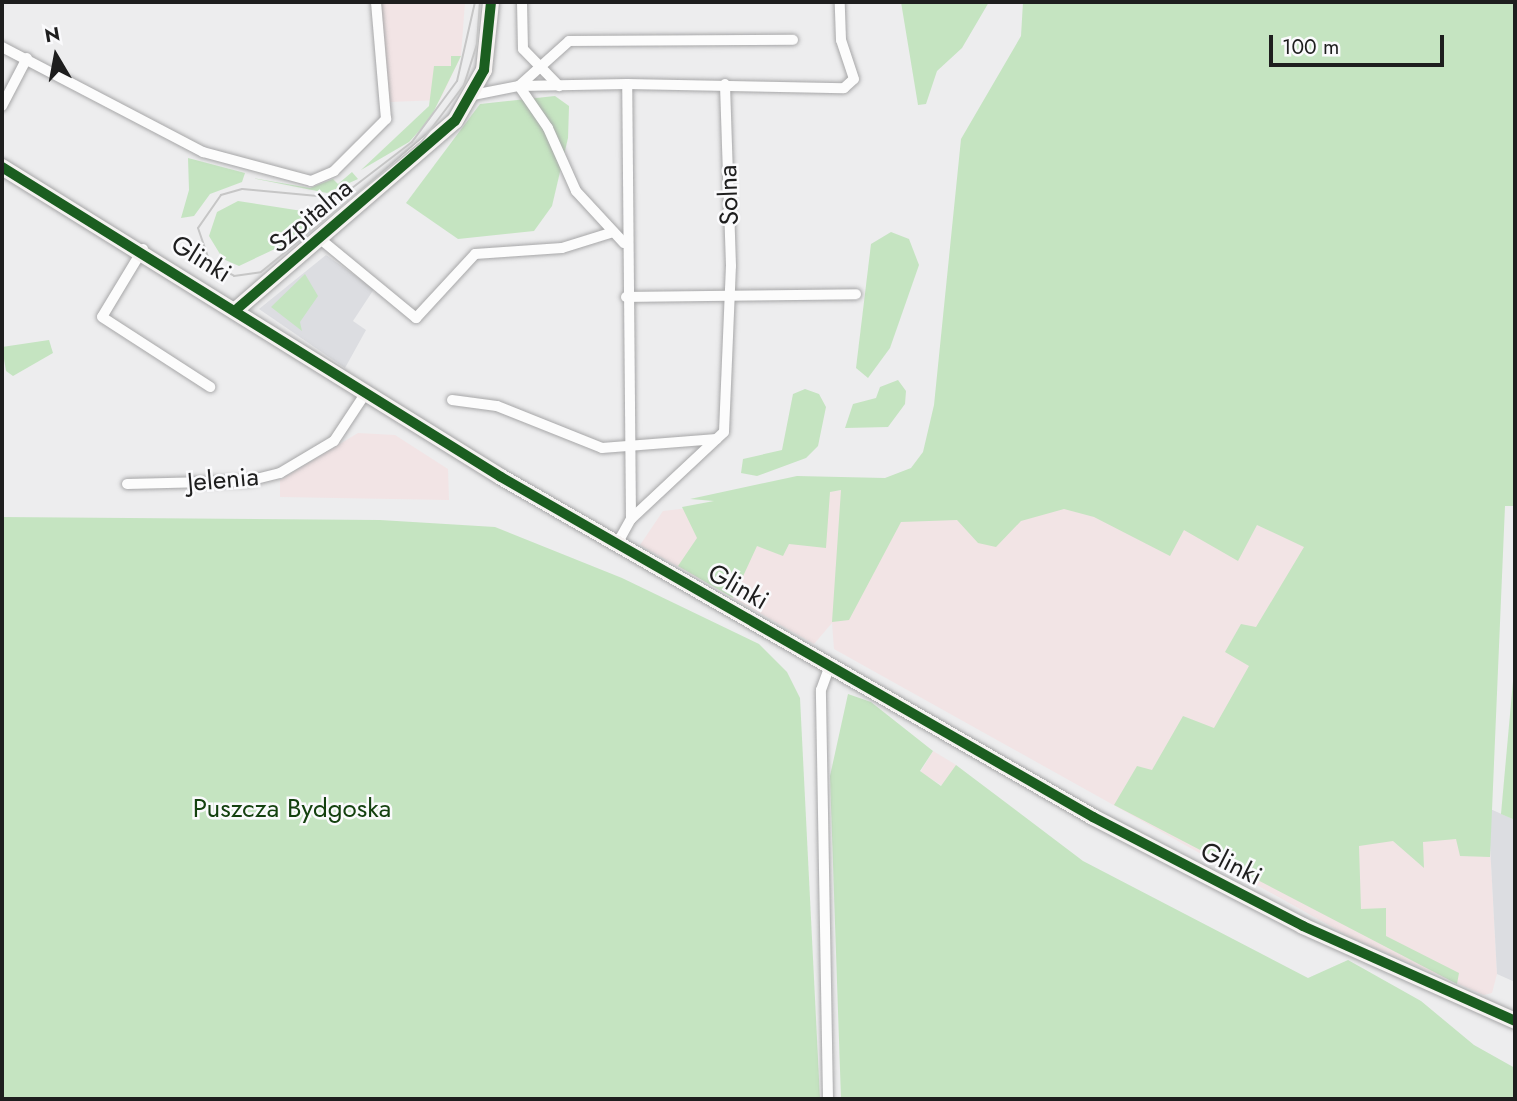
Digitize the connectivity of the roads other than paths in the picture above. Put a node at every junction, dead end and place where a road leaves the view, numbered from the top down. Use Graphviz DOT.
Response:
graph roads {
  1 [pos="376,2"];
  2 [pos="491,2"];
  3 [pos="522,2"];
  4 [pos="840,2"];
  5 [pos="793,40"];
  6 [pos="2,47"];
  7 [pos="27,58"];
  8 [pos="537,67"];
  9 [pos="627,84"];
  10 [pos="725,84"];
  11 [pos="519,86"];
  12 [pos="559,86"];
  13 [pos="473,95"];
  14 [pos="2,106"];
  15 [pos="2,167"];
  16 [pos="612,232"];
  17 [pos="319,238"];
  18 [pos="624,243"];
  19 [pos="143,249"];
  20 [pos="856,294"];
  21 [pos="730,296"];
  22 [pos="626,297"];
  23 [pos="238,308"];
  24 [pos="210,387"];
  25 [pos="367,391"];
  26 [pos="452,400"];
  27 [pos="717,439"];
  28 [pos="626,448"];
  29 [pos="127,484"];
  30 [pos="631,519"];
  31 [pos="617,544"];
  32 [pos="830,665"];
  33 [pos="1515,1021"];
  34 [pos="828,1099"];
  1 -- 7 [label="street"];
  2 -- 13 [label="street"];
  3 -- 8 [label="street"];
  4 -- 10 [label="street"];
  5 -- 8 [label="street"];
  6 -- 7 [label="street"];
  7 -- 14 [label="street"];
  8 -- 11 [label="street"];
  8 -- 12 [label="street"];
  9 -- 10 [label="street"];
  9 -- 12 [label="street"];
  9 -- 18 [label="street"];
  10 -- 21 [label="street, Solna"];
  11 -- 12 [label="street"];
  11 -- 13 [label="street"];
  11 -- 16 [label="street"];
  13 -- 17 [label="street, Szpitalna"];
  15 -- 19 [label="street, Glinki"];
  16 -- 17 [label="street"];
  16 -- 18 [label="street"];
  17 -- 23 [label="street, Szpitalna"];
  18 -- 22 [label="street"];
  19 -- 23 [label="street, Glinki"];
  19 -- 24 [label="street"];
  20 -- 21 [label="street"];
  21 -- 22 [label="street"];
  21 -- 27 [label="street, Solna"];
  22 -- 28 [label="street"];
  23 -- 25 [label="street, Glinki"];
  25 -- 29 [label="street, Jelenia"];
  25 -- 31 [label="street, Glinki"];
  26 -- 28 [label="street"];
  27 -- 28 [label="street"];
  27 -- 30 [label="street"];
  28 -- 30 [label="street"];
  30 -- 31 [label="street"];
  31 -- 32 [label="street, Glinki"];
  32 -- 33 [label="street, Glinki"];
  32 -- 34 [label="street"];
}
